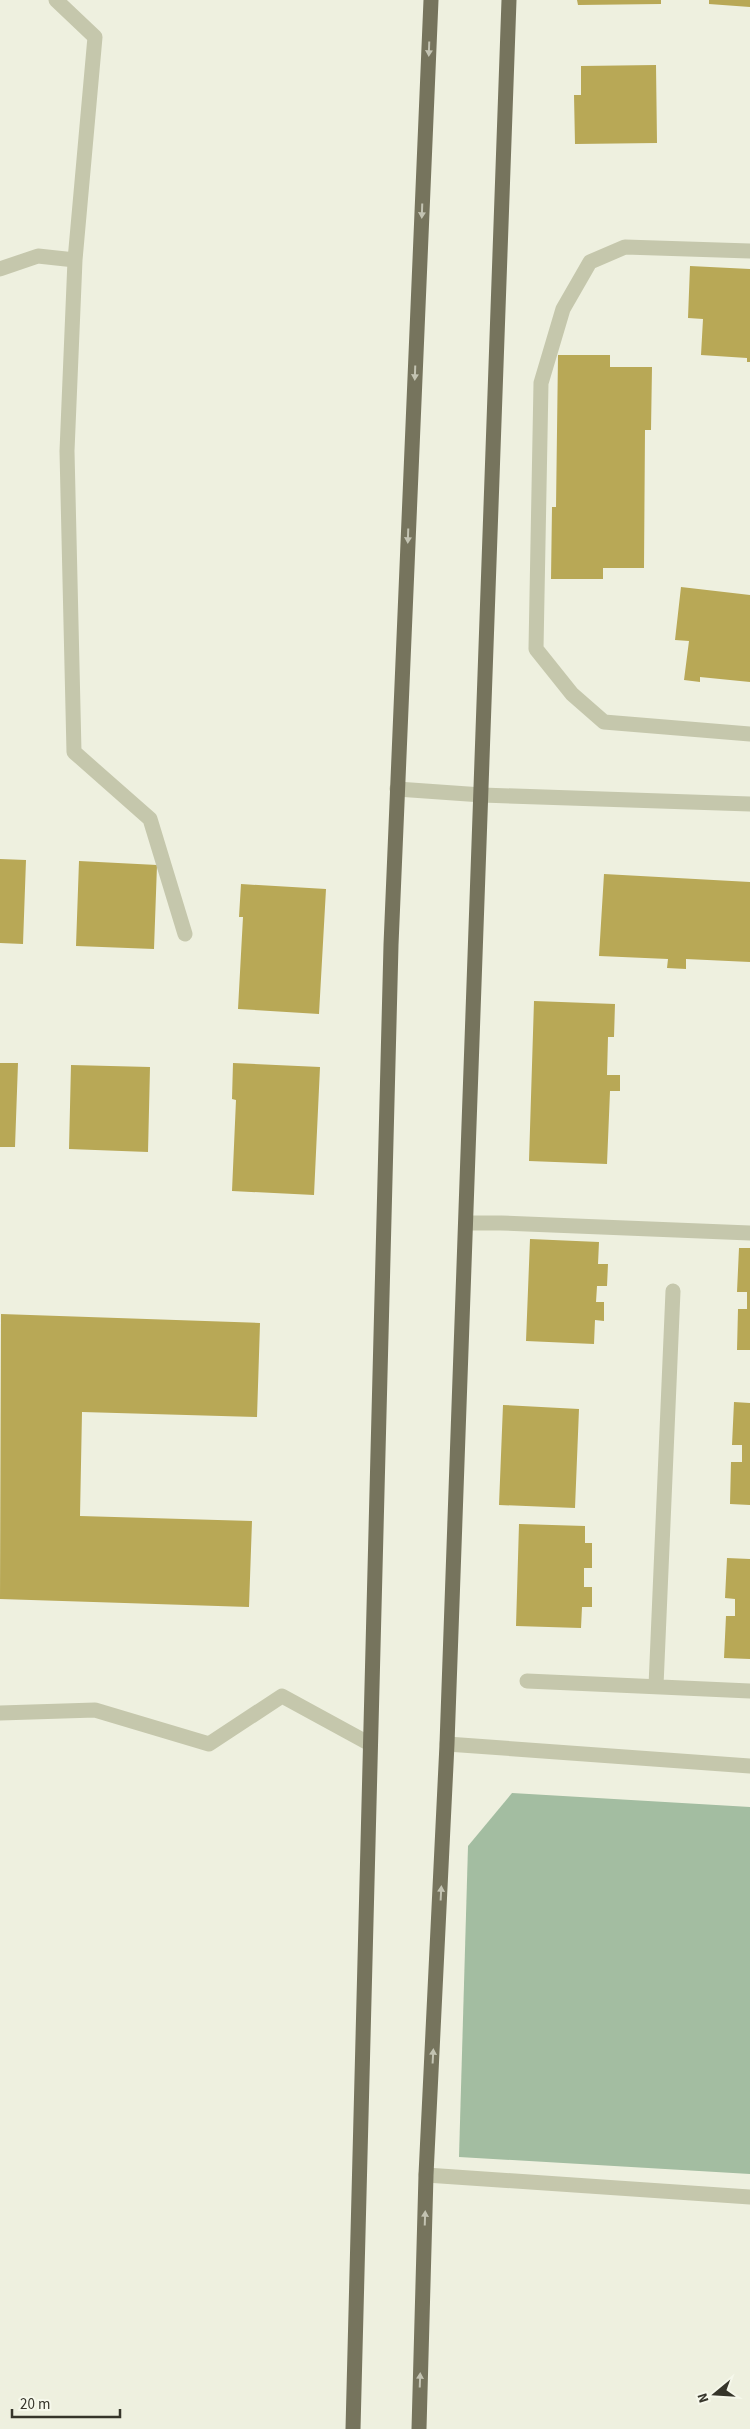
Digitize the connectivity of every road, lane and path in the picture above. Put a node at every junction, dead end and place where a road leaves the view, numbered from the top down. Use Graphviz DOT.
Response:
graph roads {
  1 [pos="56,0"];
  2 [pos="431,0"];
  3 [pos="509,0"];
  4 [pos="750,252"];
  5 [pos="74,260"];
  6 [pos="0,269"];
  7 [pos="750,734"];
  8 [pos="397,789"];
  9 [pos="482,795"];
  10 [pos="750,804"];
  11 [pos="185,934"];
  12 [pos="466,1223"];
  13 [pos="750,1233"];
  14 [pos="674,1291"];
  15 [pos="527,1681"];
  16 [pos="656,1686"];
  17 [pos="750,1691"];
  18 [pos="0,1712"];
  19 [pos="370,1744"];
  20 [pos="447,1744"];
  21 [pos="750,1766"];
  22 [pos="426,2175"];
  23 [pos="750,2197"];
  24 [pos="354,2429"];
  25 [pos="419,2429"];
  1 -- 5 [label="street"];
  2 -- 8 [label="main road, one-way"];
  3 -- 9 [label="main road"];
  4 -- 7 [label="street"];
  5 -- 6 [label="street"];
  5 -- 11 [label="street"];
  8 -- 9 [label="street"];
  8 -- 19 [label="main road"];
  9 -- 10 [label="street"];
  9 -- 12 [label="main road"];
  12 -- 13 [label="street"];
  12 -- 20 [label="main road"];
  14 -- 16 [label="street"];
  15 -- 16 [label="street"];
  16 -- 17 [label="street"];
  18 -- 19 [label="street"];
  19 -- 24 [label="main road"];
  20 -- 21 [label="street"];
  22 -- 20 [label="main road, one-way"];
  22 -- 23 [label="street"];
  25 -- 22 [label="main road, one-way"];
}
